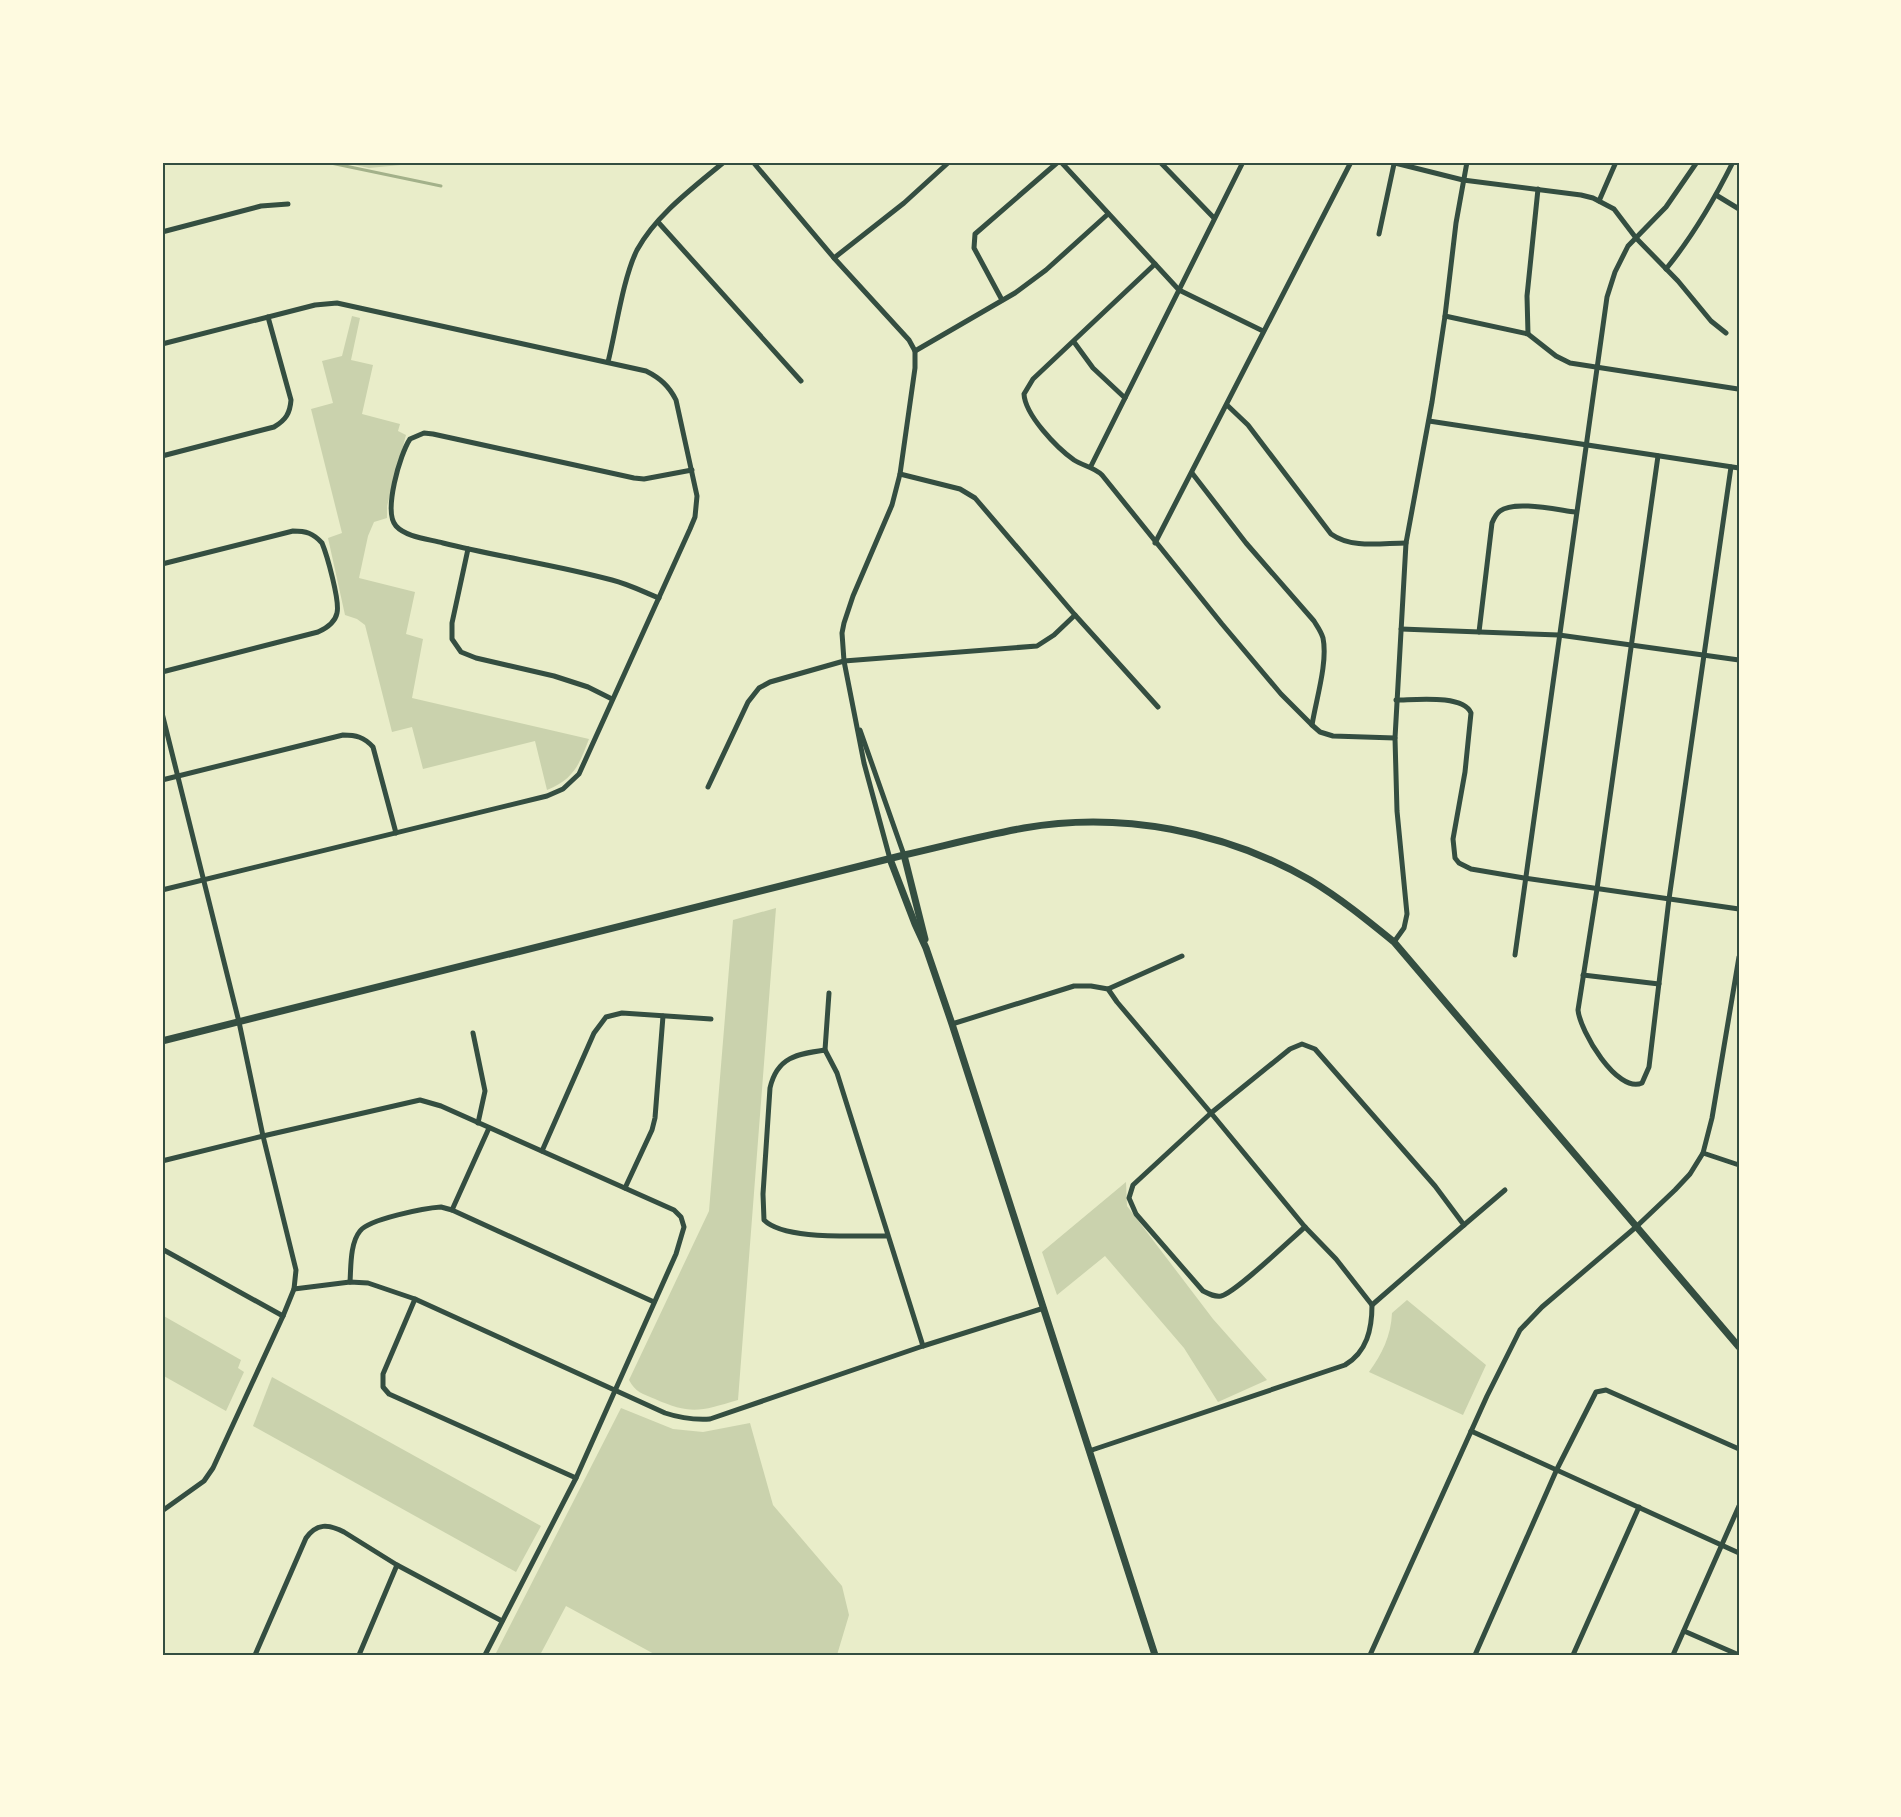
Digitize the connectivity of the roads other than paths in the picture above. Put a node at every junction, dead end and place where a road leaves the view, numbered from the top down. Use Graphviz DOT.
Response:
graph roads {
  1 [pos="724,162"];
  2 [pos="753,162"];
  3 [pos="949,162"];
  4 [pos="1060,162"];
  5 [pos="1160,162"];
  6 [pos="1243,162"];
  7 [pos="1351,162"];
  8 [pos="1467,162"];
  9 [pos="1616,162"];
  10 [pos="1697,162"];
  11 [pos="1733,162"];
  12 [pos="1392,163"];
  13 [pos="1463,180"];
  14 [pos="1538,189"];
  15 [pos="1716,195"];
  16 [pos="1599,201"];
  17 [pos="288,204"];
  18 [pos="1739,209"];
  19 [pos="1108,214"];
  20 [pos="1214,218"];
  21 [pos="658,222"];
  22 [pos="162,231"];
  23 [pos="1379,234"];
  24 [pos="1636,238"];
  25 [pos="834,258"];
  26 [pos="1155,264"];
  27 [pos="1666,269"];
  28 [pos="1179,290"];
  29 [pos="1002,300"];
  30 [pos="1445,316"];
  31 [pos="268,317"];
  32 [pos="1263,331"];
  33 [pos="1726,333"];
  34 [pos="1528,334"];
  35 [pos="1074,342"];
  36 [pos="162,345"];
  37 [pos="915,351"];
  38 [pos="608,362"];
  39 [pos="1598,369"];
  40 [pos="801,381"];
  41 [pos="1738,389"];
  42 [pos="1125,398"];
  43 [pos="1227,405"];
  44 [pos="1429,421"];
  45 [pos="1586,444"];
  46 [pos="162,456"];
  47 [pos="1658,456"];
  48 [pos="1091,466"];
  49 [pos="1731,467"];
  50 [pos="1739,468"];
  51 [pos="692,470"];
  52 [pos="1192,473"];
  53 [pos="900,474"];
  54 [pos="1575,512"];
  55 [pos="1155,543"];
  56 [pos="1406,543"];
  57 [pos="468,549"];
  58 [pos="162,564"];
  59 [pos="659,598"];
  60 [pos="1075,615"];
  61 [pos="1401,629"];
  62 [pos="1479,632"];
  63 [pos="1559,635"];
  64 [pos="1632,644"];
  65 [pos="1703,655"];
  66 [pos="1739,660"];
  67 [pos="844,662"];
  68 [pos="162,672"];
  69 [pos="612,699"];
  70 [pos="1396,700"];
  71 [pos="1158,707"];
  72 [pos="162,713"];
  73 [pos="857,723"];
  74 [pos="1312,725"];
  75 [pos="1395,738"];
  76 [pos="177,777"];
  77 [pos="162,780"];
  78 [pos="708,787"];
  79 [pos="396,833"];
  80 [pos="904,855"];
  81 [pos="891,859"];
  82 [pos="1524,878"];
  83 [pos="203,881"];
  84 [pos="162,890"];
  85 [pos="1597,890"];
  86 [pos="1669,899"];
  87 [pos="1739,909"];
  88 [pos="1394,942"];
  89 [pos="926,948"];
  90 [pos="1515,955"];
  91 [pos="1182,956"];
  92 [pos="1739,957"];
  93 [pos="1582,975"];
  94 [pos="1659,984"];
  95 [pos="1108,989"];
  96 [pos="829,993"];
  97 [pos="663,1016"];
  98 [pos="711,1019"];
  99 [pos="239,1022"];
  100 [pos="952,1024"];
  101 [pos="473,1033"];
  102 [pos="162,1041"];
  103 [pos="825,1050"];
  104 [pos="1211,1113"];
  105 [pos="478,1123"];
  106 [pos="489,1128"];
  107 [pos="263,1136"];
  108 [pos="542,1151"];
  109 [pos="1703,1153"];
  110 [pos="162,1161"];
  111 [pos="1739,1165"];
  112 [pos="625,1188"];
  113 [pos="1505,1190"];
  114 [pos="452,1210"];
  115 [pos="1464,1225"];
  116 [pos="1305,1227"];
  117 [pos="1636,1227"];
  118 [pos="888,1236"];
  119 [pos="162,1249"];
  120 [pos="350,1282"];
  121 [pos="294,1289"];
  122 [pos="415,1299"];
  123 [pos="654,1302"];
  124 [pos="1372,1305"];
  125 [pos="1044,1308"];
  126 [pos="283,1316"];
  127 [pos="923,1346"];
  128 [pos="1739,1347"];
  129 [pos="616,1390"];
  130 [pos="1471,1431"];
  131 [pos="1739,1449"];
  132 [pos="1089,1451"];
  133 [pos="1557,1469"];
  134 [pos="576,1478"];
  135 [pos="1739,1506"];
  136 [pos="1639,1507"];
  137 [pos="162,1511"];
  138 [pos="1721,1545"];
  139 [pos="1739,1553"];
  140 [pos="397,1565"];
  141 [pos="502,1621"];
  142 [pos="1684,1631"];
  143 [pos="255,1655"];
  144 [pos="359,1655"];
  145 [pos="485,1655"];
  146 [pos="1155,1655"];
  147 [pos="1370,1655"];
  148 [pos="1475,1655"];
  149 [pos="1573,1655"];
  150 [pos="1672,1655"];
  151 [pos="1739,1655"];
  1 -- 21 [label="street"];
  2 -- 25 [label="street"];
  3 -- 25 [label="street"];
  4 -- 19 [label="street"];
  4 -- 29 [label="street"];
  5 -- 20 [label="street"];
  6 -- 20 [label="street"];
  7 -- 32 [label="street"];
  8 -- 13 [label="street"];
  9 -- 16 [label="street"];
  10 -- 24 [label="street"];
  11 -- 15 [label="street"];
  12 -- 13 [label="street"];
  12 -- 23 [label="street"];
  13 -- 14 [label="street"];
  13 -- 30 [label="street"];
  14 -- 16 [label="street"];
  14 -- 34 [label="street"];
  15 -- 18 [label="street"];
  15 -- 27 [label="street"];
  16 -- 24 [label="street"];
  17 -- 22 [label="street"];
  19 -- 26 [label="street"];
  19 -- 29 [label="street"];
  20 -- 28 [label="street"];
  21 -- 38 [label="street"];
  21 -- 40 [label="street"];
  24 -- 27 [label="street"];
  24 -- 39 [label="street"];
  25 -- 37 [label="street"];
  26 -- 28 [label="street"];
  26 -- 35 [label="street"];
  27 -- 33 [label="street"];
  28 -- 32 [label="street"];
  28 -- 42 [label="street"];
  29 -- 37 [label="street"];
  30 -- 34 [label="street"];
  30 -- 44 [label="street"];
  31 -- 36 [label="street"];
  31 -- 38 [label="street"];
  31 -- 46 [label="street"];
  32 -- 43 [label="street"];
  34 -- 39 [label="street"];
  35 -- 42 [label="street"];
  35 -- 48 [label="street"];
  37 -- 53 [label="street"];
  38 -- 51 [label="street"];
  39 -- 41 [label="street"];
  39 -- 45 [label="street"];
  42 -- 48 [label="street"];
  43 -- 52 [label="street"];
  43 -- 56 [label="street"];
  44 -- 45 [label="street"];
  44 -- 56 [label="street"];
  45 -- 47 [label="street"];
  45 -- 54 [label="street"];
  47 -- 49 [label="street"];
  47 -- 64 [label="street"];
  48 -- 55 [label="street"];
  49 -- 50 [label="street"];
  49 -- 65 [label="street"];
  51 -- 57 [label="street"];
  51 -- 59 [label="street"];
  52 -- 55 [label="street"];
  52 -- 74 [label="street"];
  53 -- 60 [label="street"];
  53 -- 67 [label="street"];
  54 -- 62 [label="street"];
  54 -- 63 [label="street"];
  55 -- 74 [label="street"];
  56 -- 61 [label="street"];
  57 -- 59 [label="street"];
  57 -- 69 [label="street"];
  58 -- 68 [label="street"];
  59 -- 69 [label="street"];
  60 -- 67 [label="street"];
  60 -- 71 [label="street"];
  61 -- 62 [label="street"];
  61 -- 70 [label="street"];
  62 -- 63 [label="street"];
  63 -- 64 [label="street"];
  63 -- 82 [label="street"];
  64 -- 65 [label="street"];
  64 -- 85 [label="street"];
  65 -- 66 [label="street"];
  65 -- 86 [label="street"];
  67 -- 73 [label="street"];
  67 -- 78 [label="street"];
  69 -- 79 [label="street"];
  70 -- 75 [label="street"];
  70 -- 82 [label="street"];
  72 -- 76 [label="street"];
  73 -- 80 [label="street"];
  73 -- 81 [label="street"];
  74 -- 75 [label="street"];
  75 -- 88 [label="street"];
  76 -- 77 [label="street"];
  76 -- 79 [label="street"];
  76 -- 83 [label="street"];
  79 -- 83 [label="street"];
  80 -- 81 [label="street"];
  80 -- 88 [label="street"];
  80 -- 89 [label="street"];
  81 -- 89 [label="street"];
  81 -- 99 [label="street"];
  82 -- 85 [label="street"];
  82 -- 90 [label="street"];
  83 -- 84 [label="street"];
  83 -- 99 [label="street"];
  85 -- 86 [label="street"];
  85 -- 93 [label="street"];
  86 -- 87 [label="street"];
  86 -- 94 [label="street"];
  88 -- 117 [label="street"];
  89 -- 100 [label="street"];
  91 -- 95 [label="street"];
  92 -- 109 [label="street"];
  93 -- 94 [label="street"];
  93 -- 94 [label="street"];
  95 -- 100 [label="street"];
  95 -- 104 [label="street"];
  96 -- 103 [label="street"];
  97 -- 98 [label="street"];
  97 -- 108 [label="street"];
  97 -- 112 [label="street"];
  99 -- 102 [label="street"];
  99 -- 107 [label="street"];
  100 -- 125 [label="street"];
  101 -- 105 [label="street"];
  103 -- 118 [label="street"];
  103 -- 118 [label="street"];
  104 -- 115 [label="street"];
  104 -- 116 [label="street"];
  104 -- 116 [label="street"];
  105 -- 106 [label="street"];
  105 -- 107 [label="street"];
  106 -- 108 [label="street"];
  106 -- 114 [label="street"];
  107 -- 110 [label="street"];
  107 -- 121 [label="street"];
  108 -- 112 [label="street"];
  109 -- 111 [label="street"];
  109 -- 117 [label="street"];
  112 -- 123 [label="street"];
  113 -- 115 [label="street"];
  114 -- 120 [label="street"];
  114 -- 123 [label="street"];
  115 -- 124 [label="street"];
  116 -- 124 [label="street"];
  117 -- 128 [label="street"];
  117 -- 130 [label="street"];
  118 -- 127 [label="street"];
  119 -- 126 [label="street"];
  120 -- 121 [label="street"];
  120 -- 122 [label="street"];
  121 -- 126 [label="street"];
  122 -- 129 [label="street"];
  122 -- 134 [label="street"];
  123 -- 129 [label="street"];
  124 -- 132 [label="street"];
  125 -- 127 [label="street"];
  125 -- 132 [label="street"];
  126 -- 137 [label="street"];
  127 -- 129 [label="street"];
  129 -- 134 [label="street"];
  130 -- 133 [label="street"];
  130 -- 147 [label="street"];
  131 -- 133 [label="street"];
  132 -- 146 [label="street"];
  133 -- 136 [label="street"];
  133 -- 148 [label="street"];
  134 -- 141 [label="street"];
  135 -- 138 [label="street"];
  136 -- 138 [label="street"];
  136 -- 149 [label="street"];
  138 -- 139 [label="street"];
  138 -- 142 [label="street"];
  140 -- 141 [label="street"];
  140 -- 143 [label="street"];
  140 -- 144 [label="street"];
  141 -- 145 [label="street"];
  142 -- 150 [label="street"];
  142 -- 151 [label="street"];
}
